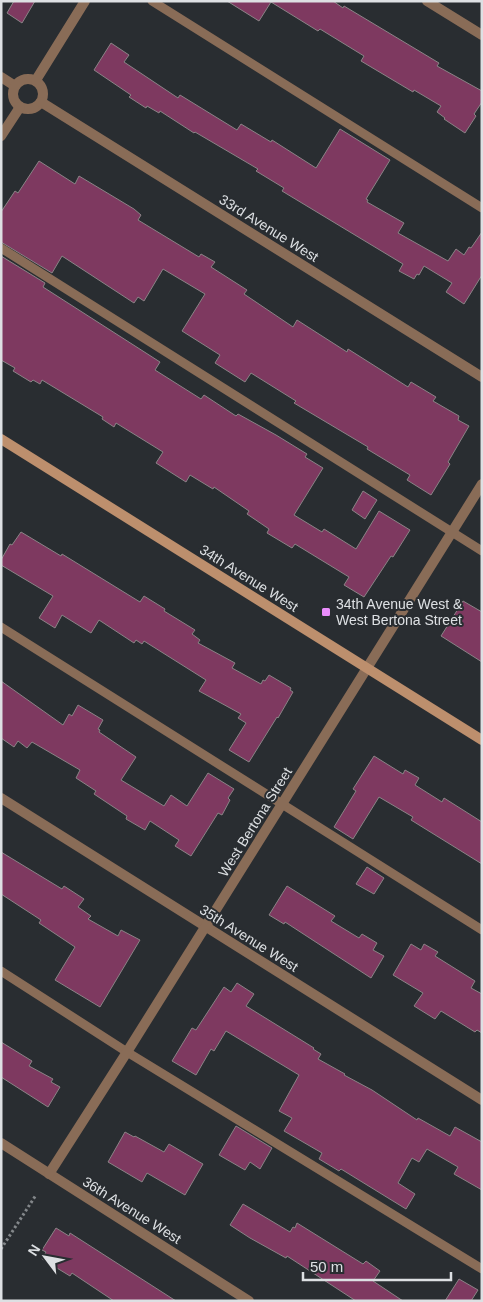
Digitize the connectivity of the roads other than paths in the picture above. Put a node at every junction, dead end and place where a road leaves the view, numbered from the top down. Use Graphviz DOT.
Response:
graph roads {
  1 [pos="85,1"];
  2 [pos="152,1"];
  3 [pos="431,2"];
  4 [pos="482,35"];
  5 [pos="1,77"];
  6 [pos="36,80"];
  7 [pos="15,86"];
  8 [pos="41,102"];
  9 [pos="20,107"];
  10 [pos="1,136"];
  11 [pos="482,208"];
  12 [pos="1,248"];
  13 [pos="482,377"];
  14 [pos="1,440"];
  15 [pos="482,484"];
  16 [pos="451,532"];
  17 [pos="482,551"];
  18 [pos="1,627"];
  19 [pos="367,668"];
  20 [pos="482,740"];
  21 [pos="1,798"];
  22 [pos="282,804"];
  23 [pos="206,927"];
  24 [pos="482,930"];
  25 [pos="1,971"];
  26 [pos="127,1052"];
  27 [pos="482,1100"];
  28 [pos="1,1143"];
  29 [pos="49,1174"];
  30 [pos="482,1269"];
  31 [pos="249,1301"];
  1 -- 6 [label="street"];
  2 -- 11 [label="lane"];
  3 -- 4 [label="street"];
  5 -- 7 [label="street"];
  6 -- 7 [label="street"];
  6 -- 8 [label="street"];
  7 -- 9 [label="street"];
  8 -- 9 [label="street"];
  8 -- 13 [label="street, 33rd Avenue West"];
  9 -- 10 [label="street"];
  12 -- 16 [label="lane"];
  14 -- 19 [label="street, 34th Avenue West"];
  15 -- 16 [label="street, West Bertona Street"];
  16 -- 17 [label="lane"];
  16 -- 19 [label="street, West Bertona Street"];
  18 -- 22 [label="lane"];
  19 -- 20 [label="street, 34th Avenue West"];
  19 -- 22 [label="street, West Bertona Street"];
  21 -- 23 [label="street, 35th Avenue West"];
  22 -- 23 [label="street, West Bertona Street"];
  22 -- 24 [label="lane"];
  23 -- 26 [label="street, West Bertona Street"];
  23 -- 27 [label="street, 35th Avenue West"];
  25 -- 26 [label="lane"];
  26 -- 29 [label="street, West Bertona Street"];
  26 -- 30 [label="lane"];
  28 -- 29 [label="street, 36th Avenue West"];
  29 -- 31 [label="street, 36th Avenue West"];
}
